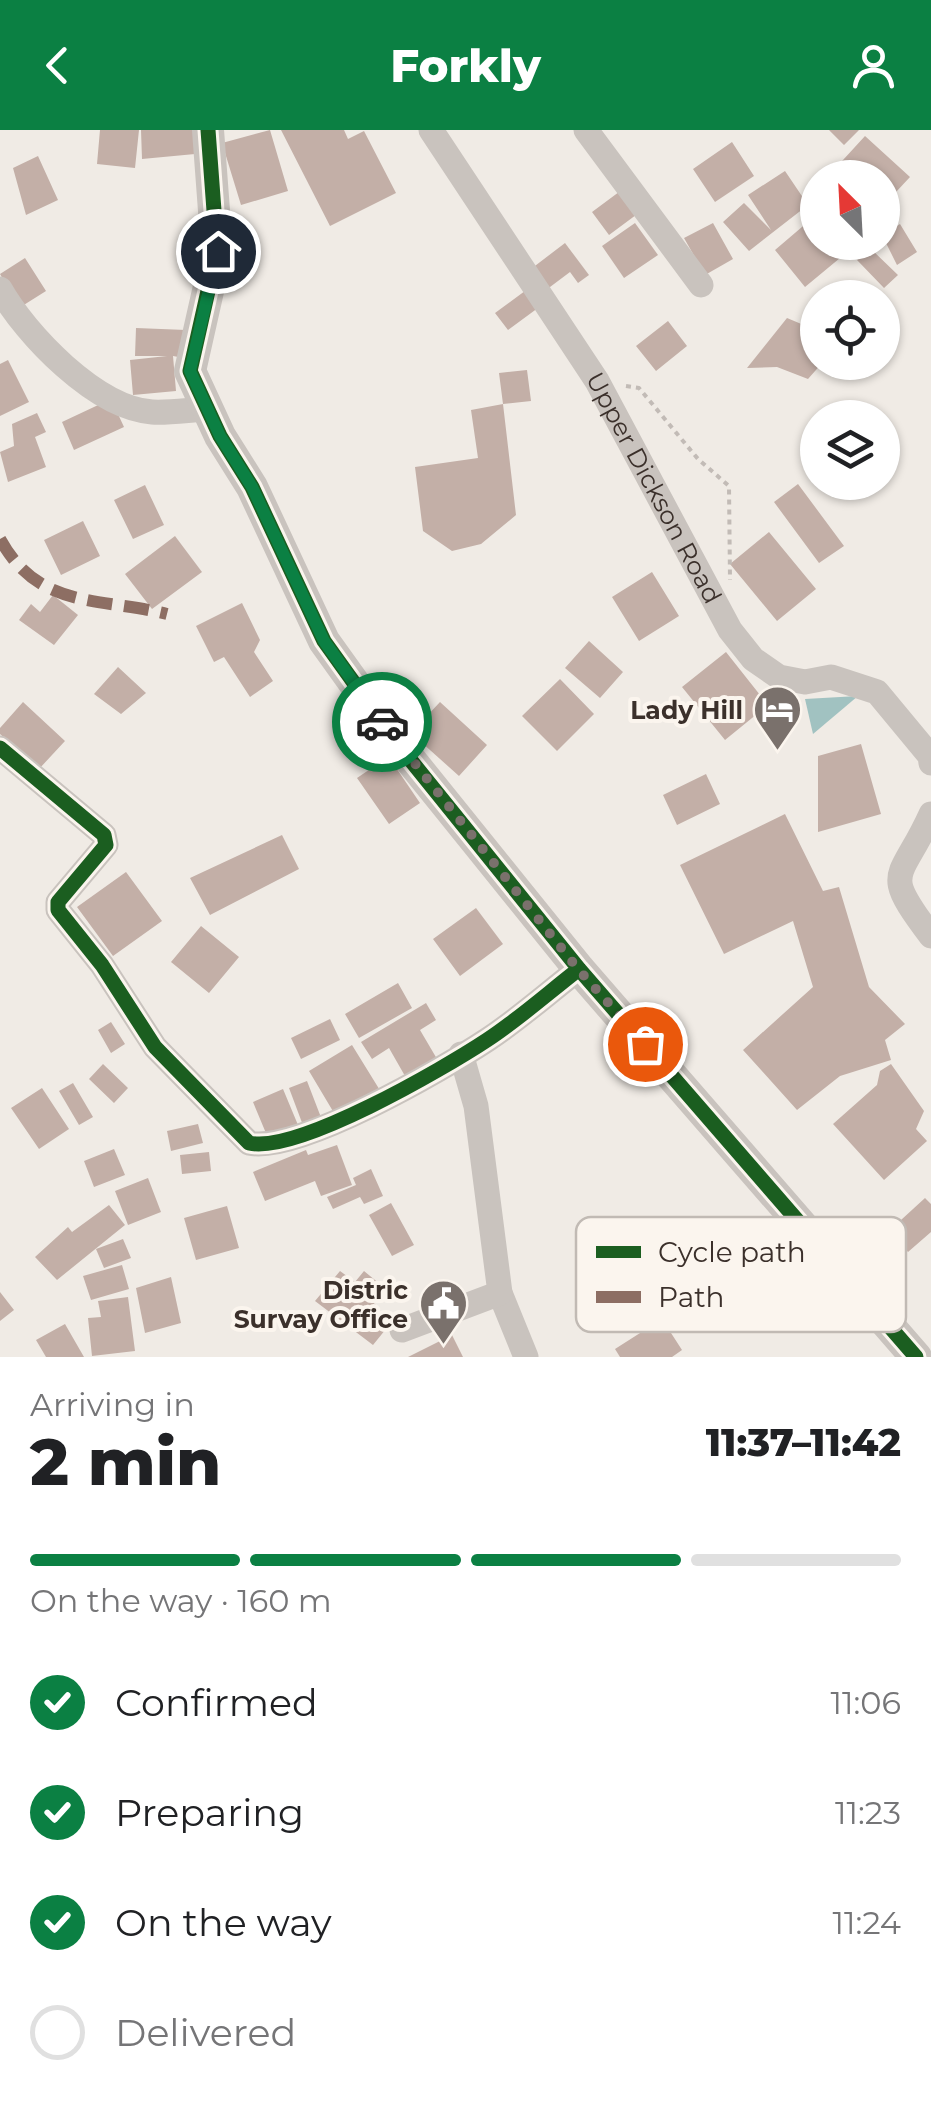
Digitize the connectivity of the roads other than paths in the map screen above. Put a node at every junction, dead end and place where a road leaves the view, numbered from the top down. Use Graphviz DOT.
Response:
graph roads {
  1 [pos="208,130"];
  2 [pos="431,130"];
  3 [pos="586,130"];
  4 [pos="701,286"];
  5 [pos="0,289"];
  6 [pos="206,409"];
  7 [pos="0,748"];
  8 [pos="931,763"];
  9 [pos="931,814"];
  10 [pos="931,936"];
  11 [pos="578,969"];
  12 [pos="461,1054"];
  13 [pos="794,1217"];
  14 [pos="500,1292"];
  15 [pos="402,1330"];
  16 [pos="894,1332"];
  17 [pos="526,1357"];
  18 [pos="916,1357"];
  1 -- 6 [label="street"];
  2 -- 8 [label="street, Upper Dickson Road"];
  3 -- 4 [label="street"];
  5 -- 6 [label="street"];
  6 -- 11 [label="street"];
  7 -- 12 [label="street"];
  9 -- 10 [label="street"];
  11 -- 12 [label="street"];
  11 -- 13 [label="street"];
  12 -- 14 [label="street"];
  14 -- 15 [label="street"];
  14 -- 17 [label="street"];
  16 -- 18 [label="street"];
}
